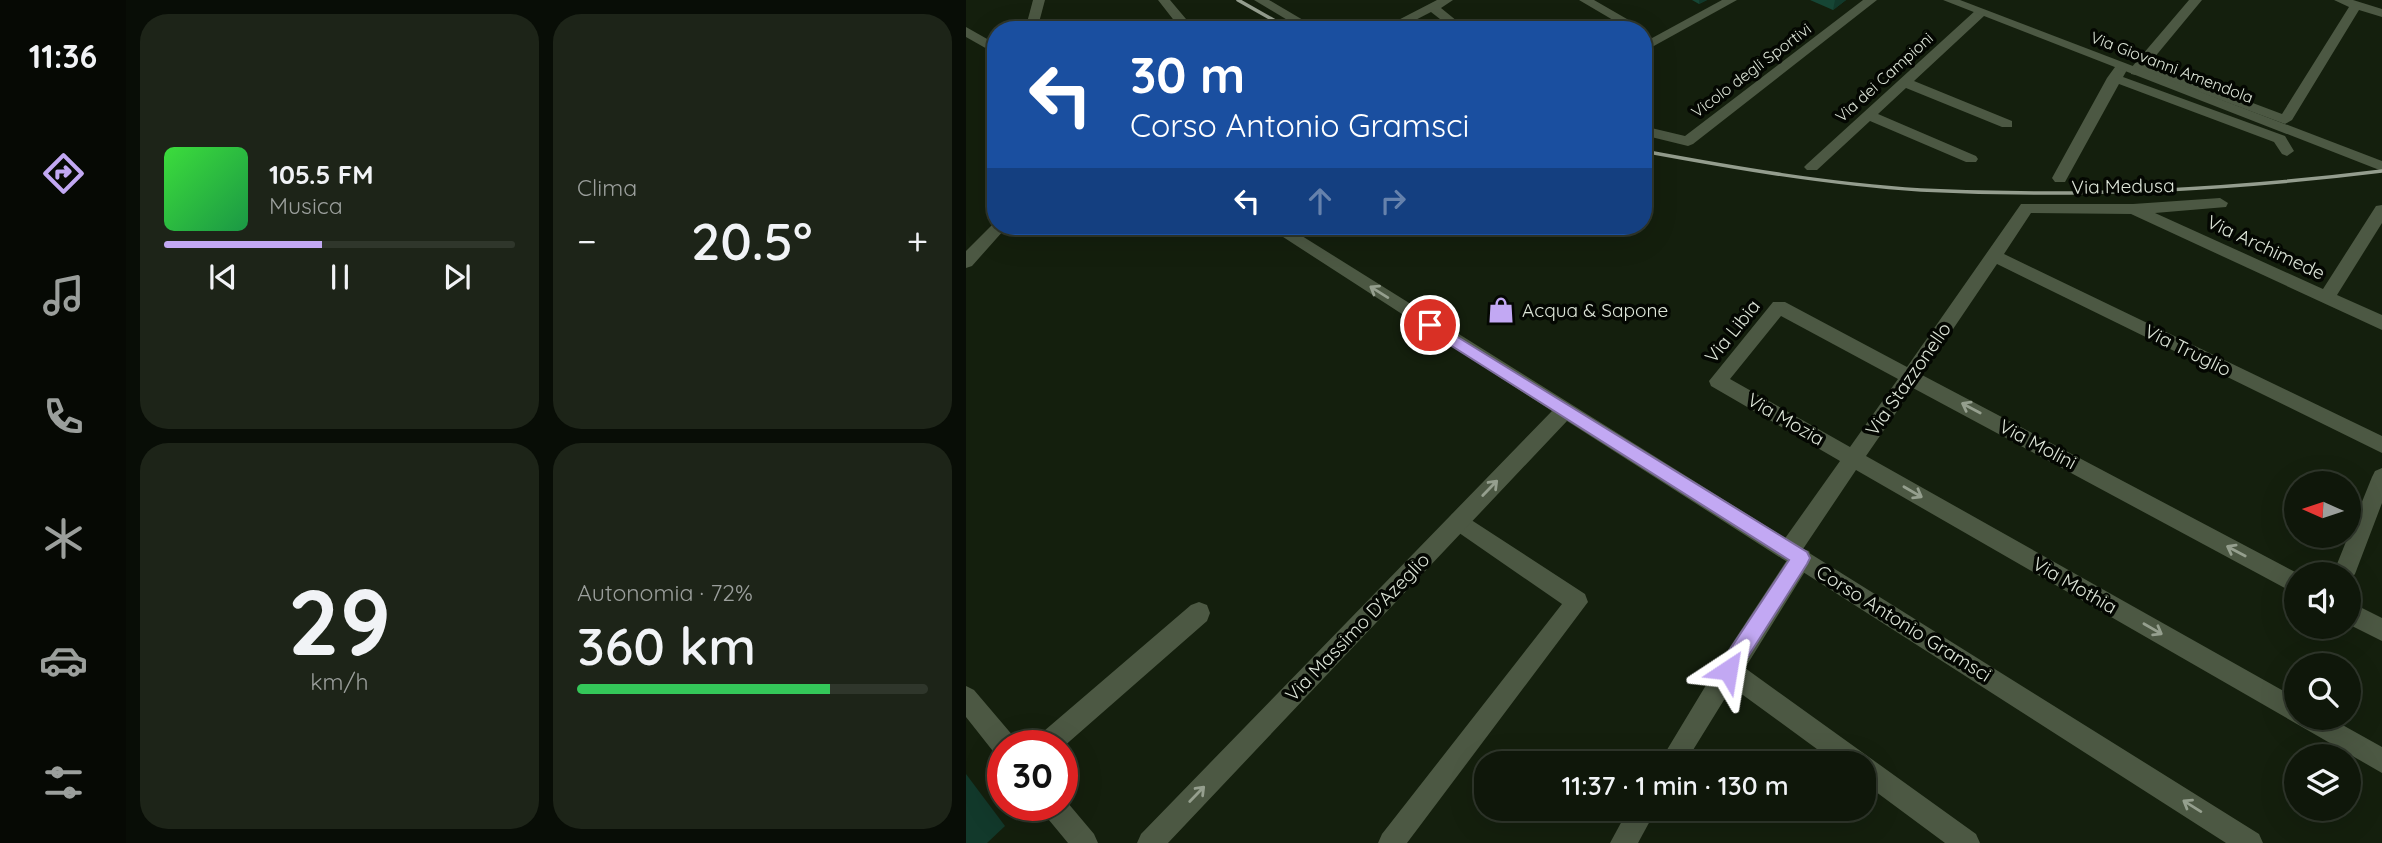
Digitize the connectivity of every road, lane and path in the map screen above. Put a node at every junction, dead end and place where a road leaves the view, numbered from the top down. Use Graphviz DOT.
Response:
graph roads {
  1 [pos="1039,0"];
  2 [pos="1164,0"];
  3 [pos="1260,0"];
  4 [pos="1447,0"];
  5 [pos="1585,0"];
  6 [pos="1731,0"];
  7 [pos="1871,0"];
  8 [pos="1949,0"];
  9 [pos="2196,0"];
  10 [pos="2340,0"];
  11 [pos="2356,5"];
  12 [pos="1432,7"];
  13 [pos="1980,13"];
  14 [pos="2382,13"];
  15 [pos="1033,21"];
  16 [pos="1176,21"];
  17 [pos="1298,21"];
  18 [pos="1403,21"];
  19 [pos="1450,21"];
  20 [pos="1624,21"];
  21 [pos="966,31"];
  22 [pos="1652,36"];
  23 [pos="1659,40"];
  24 [pos="987,44"];
  25 [pos="1652,44"];
  26 [pos="2128,71"];
  27 [pos="1904,82"];
  28 [pos="1868,115"];
  29 [pos="2007,124"];
  30 [pos="1652,132"];
  31 [pos="2287,151"];
  32 [pos="1971,159"];
  33 [pos="2382,166"];
  34 [pos="1812,167"];
  35 [pos="2060,178"];
  36 [pos="2220,203"];
  37 [pos="2027,208"];
  38 [pos="2133,209"];
  39 [pos="2382,210"];
  40 [pos="990,235"];
  41 [pos="1288,235"];
  42 [pos="1994,256"];
  43 [pos="966,262"];
  44 [pos="2326,298"];
  45 [pos="1779,307"];
  46 [pos="2382,323"];
  47 [pos="1911,376"];
  48 [pos="1718,381"];
  49 [pos="1564,411"];
  50 [pos="2382,445"];
  51 [pos="1853,458"];
  52 [pos="2382,477"];
  53 [pos="1459,521"];
  54 [pos="1795,554"];
  55 [pos="2349,562"];
  56 [pos="2284,577"];
  57 [pos="1199,613"];
  58 [pos="2361,619"];
  59 [pos="2382,630"];
  60 [pos="1728,670"];
  61 [pos="966,698"];
  62 [pos="2284,704"];
  63 [pos="992,730"];
  64 [pos="1064,730"];
  65 [pos="2328,730"];
  66 [pos="1678,751"];
  67 [pos="1840,751"];
  68 [pos="2382,761"];
  69 [pos="1876,777"];
  70 [pos="1067,821"];
  71 [pos="1636,821"];
  72 [pos="1085,843"];
  73 [pos="1150,843"];
  74 [pos="1391,843"];
  75 [pos="1623,843"];
  76 [pos="1967,843"];
  77 [pos="2250,843"];
  1 -- 15 [label="street"];
  2 -- 16 [label="street"];
  3 -- 17 [label="street"];
  4 -- 12 [label="street"];
  5 -- 20 [label="street"];
  6 -- 23 [label="street"];
  7 -- 30 [label="street, Vicolo degli Sportivi"];
  8 -- 13 [label="street, Via Giovanni Amendola"];
  9 -- 26 [label="street"];
  10 -- 11 [label="street"];
  11 -- 14 [label="street"];
  11 -- 26 [label="street"];
  12 -- 18 [label="street"];
  12 -- 19 [label="street"];
  13 -- 26 [label="street, Via Giovanni Amendola"];
  13 -- 27 [label="street, Via dei Campioni"];
  21 -- 24 [label="street"];
  22 -- 23 [label="street"];
  23 -- 25 [label="street"];
  26 -- 31 [label="street"];
  26 -- 33 [label="street, Via Giovanni Amendola"];
  26 -- 35 [label="street"];
  27 -- 28 [label="street, Via dei Campioni"];
  27 -- 29 [label="street"];
  28 -- 32 [label="street"];
  28 -- 34 [label="street, Via dei Campioni"];
  36 -- 38 [label="street, Via Medusa"];
  37 -- 38 [label="street, Via Medusa"];
  37 -- 42 [label="street, Via Stazzonello"];
  38 -- 44 [label="street, Via Archimede"];
  39 -- 44 [label="street"];
  40 -- 43 [label="street"];
  49 -- 41 [label="street, Corso Antonio Gramsci, one-way"];
  42 -- 47 [label="street, Via Stazzonello"];
  42 -- 50 [label="street, Via Truglio"];
  44 -- 46 [label="street, Via Archimede"];
  45 -- 47 [label="street, Via Molini"];
  45 -- 48 [label="street, Via Libia"];
  47 -- 51 [label="street, Via Stazzonello"];
  56 -- 47 [label="street, Via Molini, one-way"];
  48 -- 51 [label="street, Via Mozia"];
  53 -- 49 [label="street, Via Massimo D'Azeglio, one-way"];
  49 -- 54 [label="street, Corso Antonio Gramsci"];
  51 -- 54 [label="street, Via Stazzonello"];
  51 -- 62 [label="street, Via Mothia, one-way"];
  52 -- 55 [label="street"];
  73 -- 53 [label="street, Via Massimo D'Azeglio, one-way"];
  53 -- 74 [label="street"];
  54 -- 60 [label="street, Via Stazzonello"];
  77 -- 54 [label="street, Corso Antonio Gramsci, one-way"];
  57 -- 64 [label="street"];
  58 -- 59 [label="street"];
  60 -- 66 [label="street, Via Stazzonello"];
  60 -- 67 [label="street"];
  61 -- 63 [label="street"];
  65 -- 68 [label="street"];
  69 -- 76 [label="street"];
  70 -- 72 [label="street"];
  71 -- 75 [label="street"];
}
